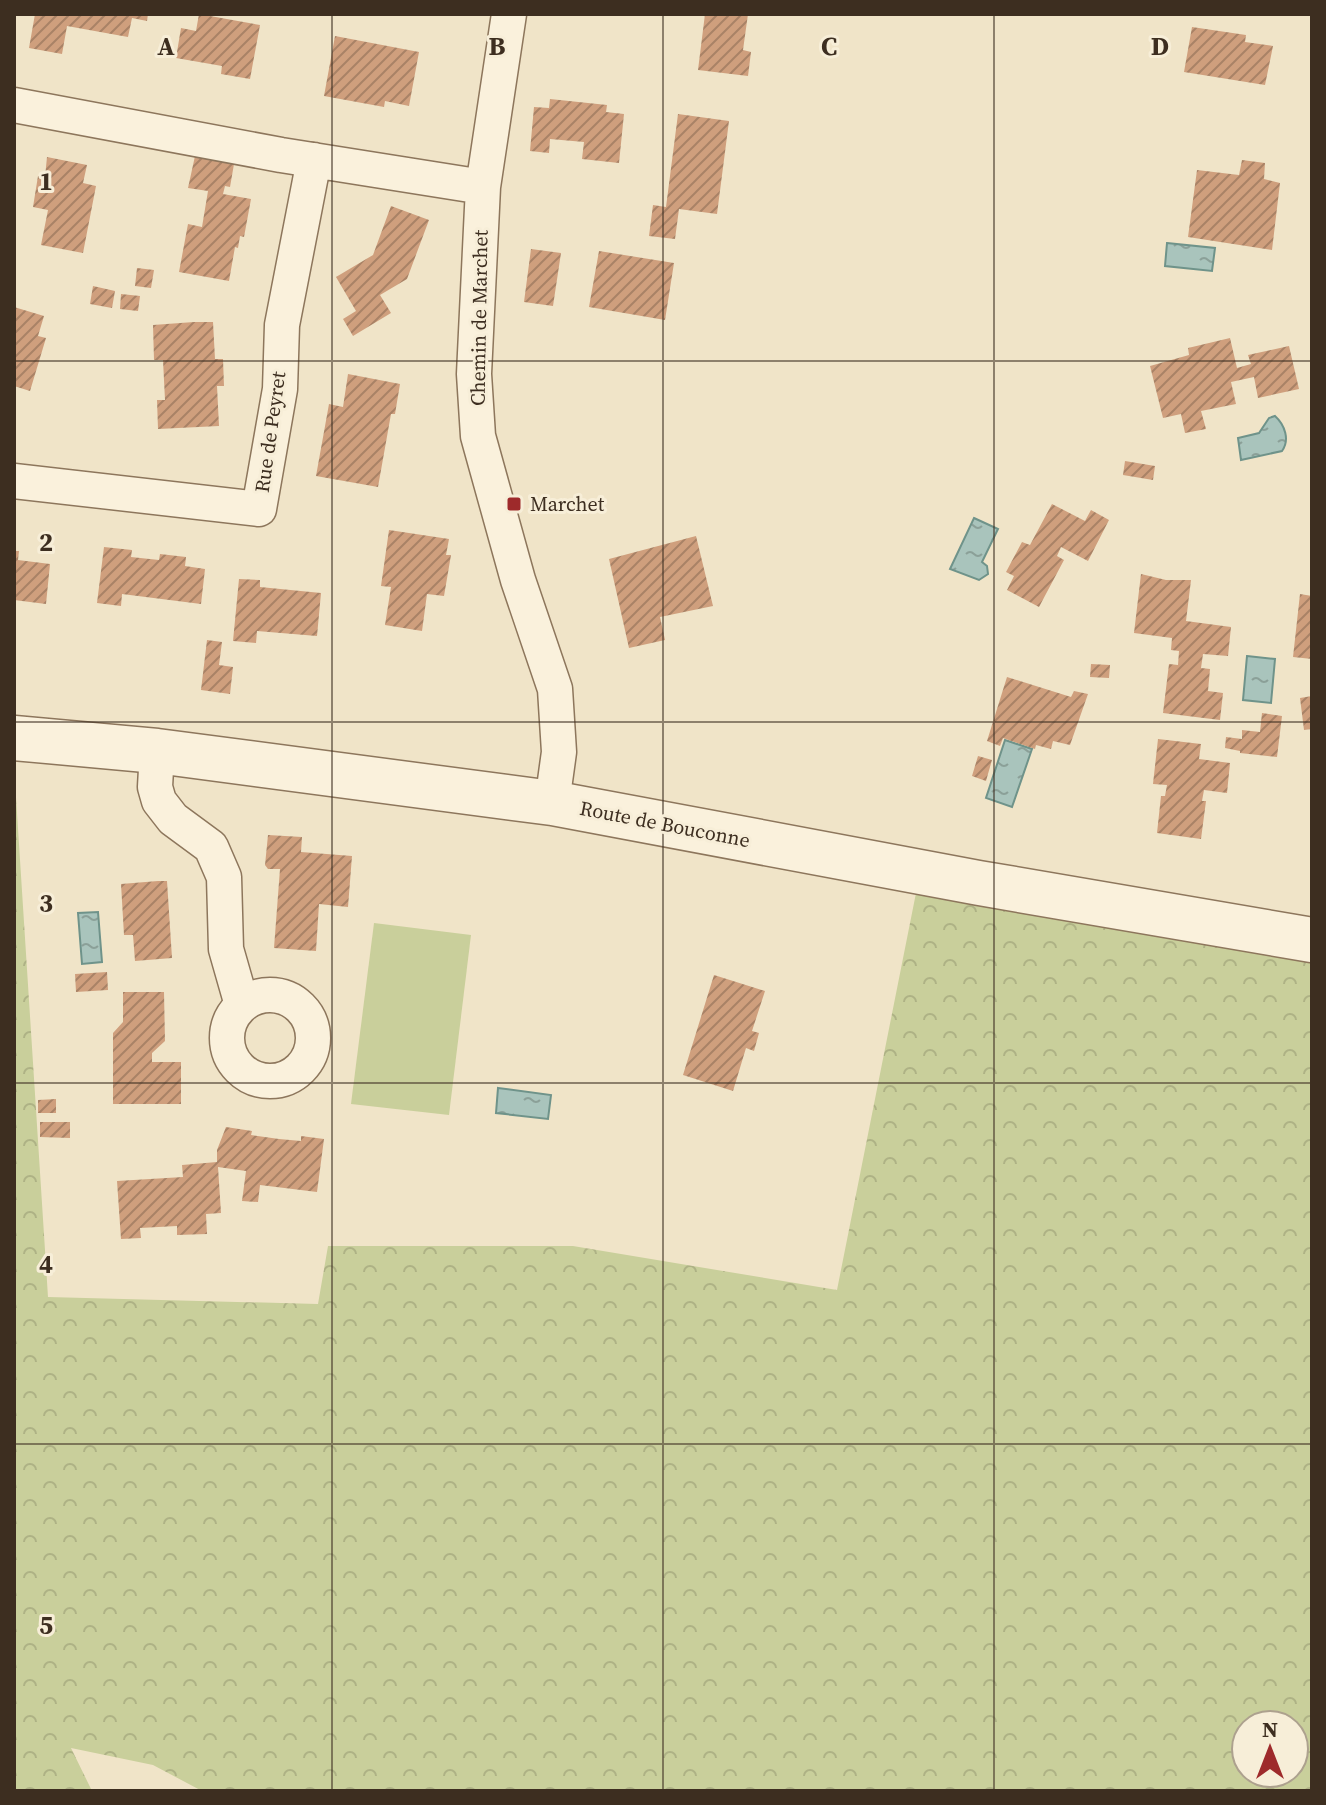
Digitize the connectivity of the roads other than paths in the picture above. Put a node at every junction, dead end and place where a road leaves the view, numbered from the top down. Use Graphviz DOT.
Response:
graph roads {
  1 [pos="509,14"];
  2 [pos="14,105"];
  3 [pos="314,160"];
  4 [pos="483,187"];
  5 [pos="14,481"];
  6 [pos="14,738"];
  7 [pos="157,751"];
  8 [pos="552,803"];
  9 [pos="1312,940"];
  10 [pos="242,1005"];
  1 -- 4 [label="street, Chemin de Marchet"];
  2 -- 3 [label="street"];
  3 -- 4 [label="street"];
  3 -- 5 [label="street, Rue de Peyret"];
  4 -- 8 [label="street, Chemin de Marchet"];
  6 -- 7 [label="street, Route de Bouconne"];
  7 -- 8 [label="street, Route de Bouconne"];
  7 -- 10 [label="street"];
  8 -- 9 [label="street, Route de Bouconne"];
}
